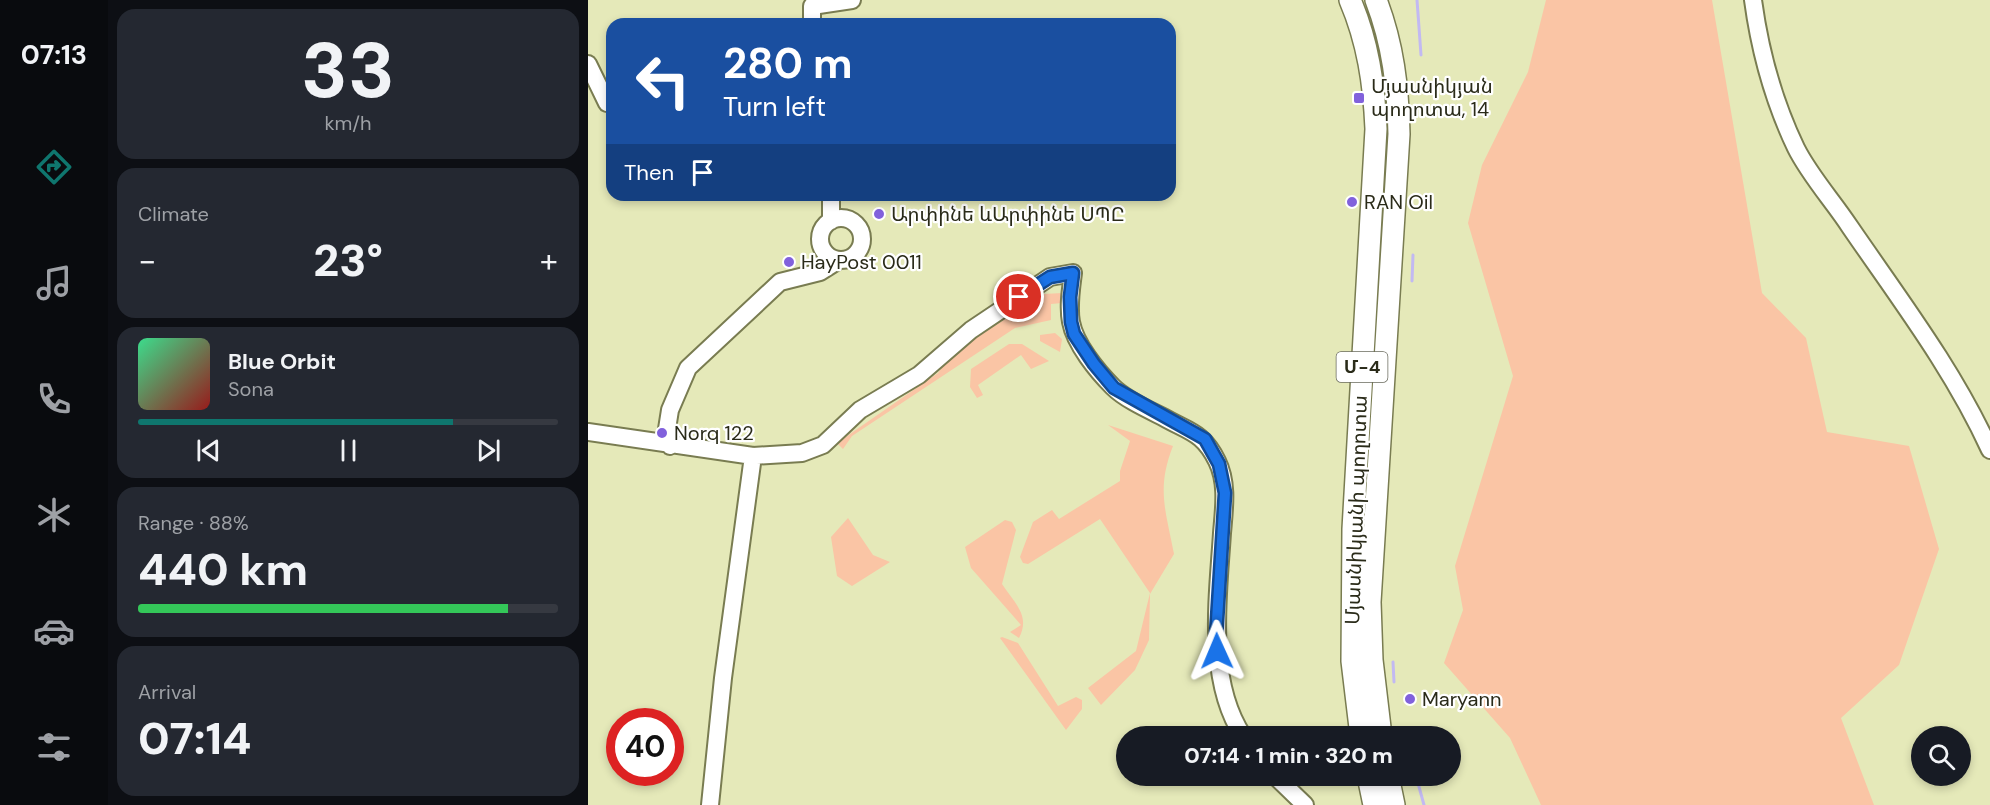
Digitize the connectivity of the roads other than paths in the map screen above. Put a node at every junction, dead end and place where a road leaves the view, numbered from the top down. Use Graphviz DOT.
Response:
graph roads {
  1 [pos="852,0"];
  2 [pos="1350,0"];
  3 [pos="1376,0"];
  4 [pos="1753,0"];
  5 [pos="812,18"];
  6 [pos="588,63"];
  7 [pos="606,95"];
  8 [pos="831,201"];
  9 [pos="831,221"];
  10 [pos="832,260"];
  11 [pos="588,432"];
  12 [pos="670,446"];
  13 [pos="1990,450"];
  14 [pos="753,456"];
  15 [pos="1237,726"];
  16 [pos="1360,726"];
  17 [pos="1380,726"];
  18 [pos="1285,786"];
  19 [pos="1370,786"];
  20 [pos="1390,786"];
  21 [pos="710,805"];
  22 [pos="1305,805"];
  23 [pos="1374,805"];
  24 [pos="1394,805"];
  1 -- 5 [label="street"];
  2 -- 16 [label="highway, Մյասնիկյանի պողոտա / Մ-4"];
  3 -- 17 [label="highway, Մյասնիկյանի պողոտա / Մ-4"];
  4 -- 13 [label="street"];
  6 -- 7 [label="street"];
  8 -- 9 [label="street"];
  9 -- 10 [label="street"];
  9 -- 10 [label="street"];
  10 -- 12 [label="street"];
  11 -- 12 [label="street"];
  12 -- 14 [label="street"];
  14 -- 15 [label="street"];
  14 -- 21 [label="street"];
  18 -- 22 [label="street"];
  19 -- 23 [label="highway"];
  20 -- 24 [label="highway"];
}
